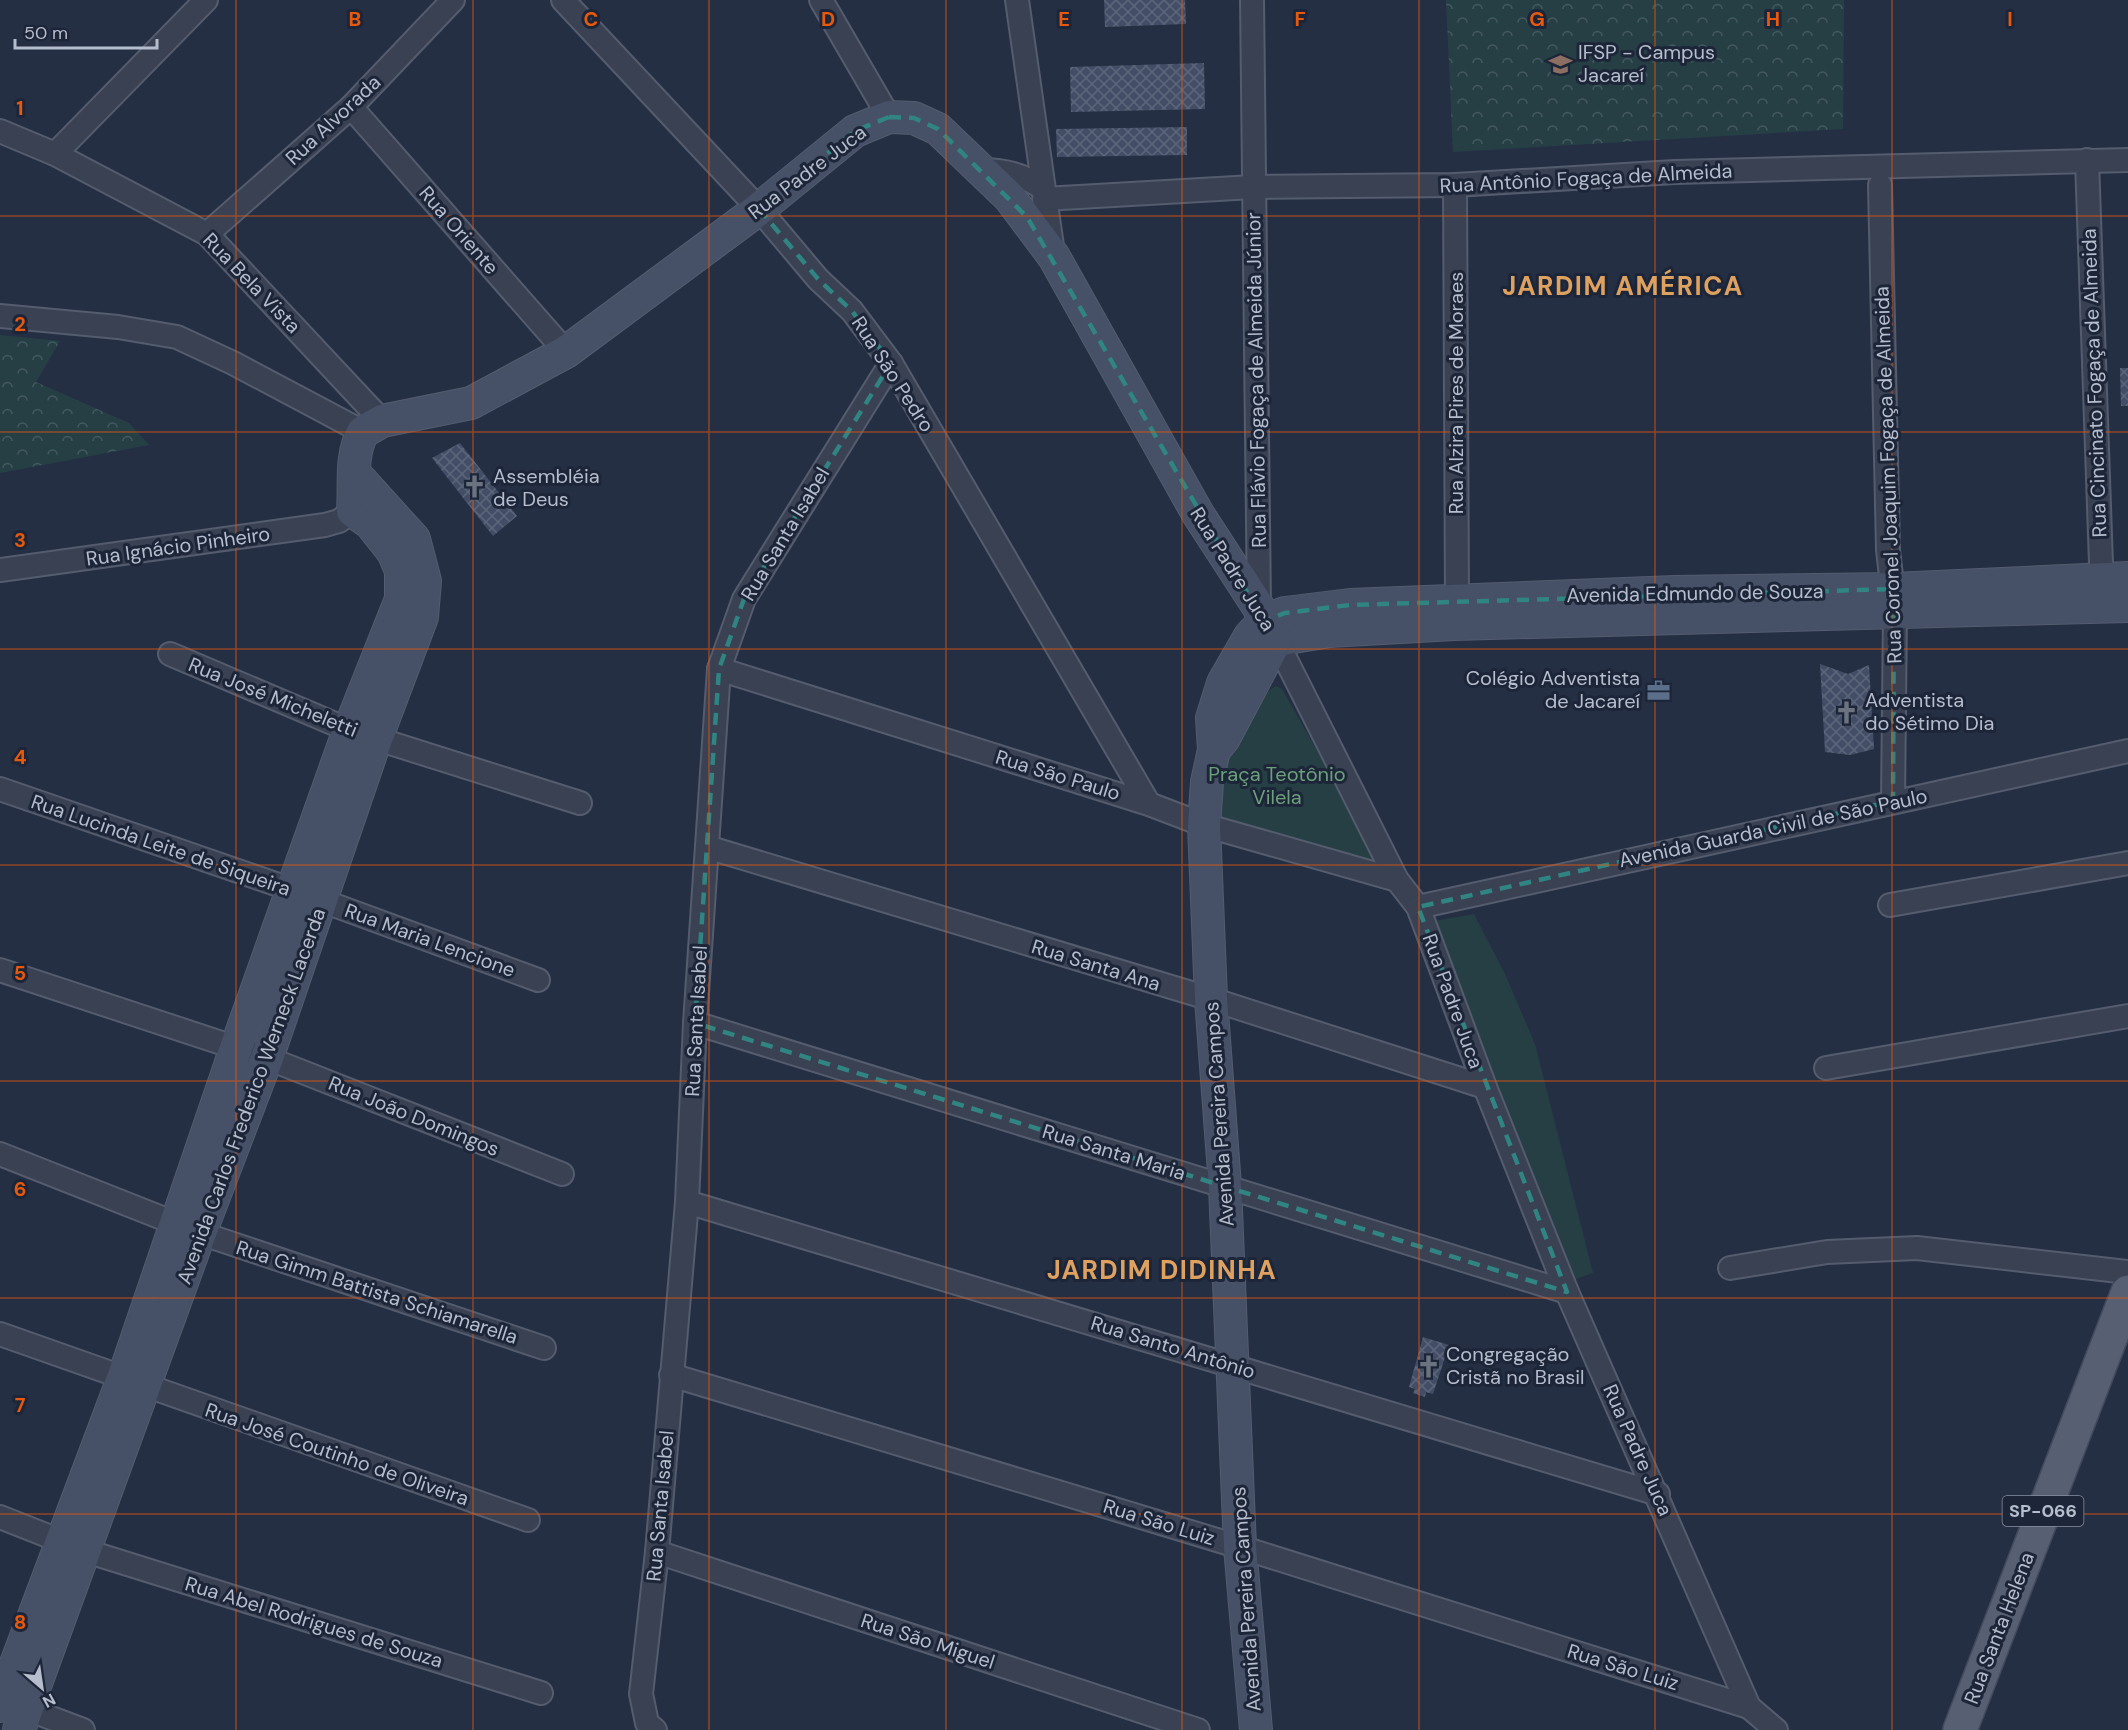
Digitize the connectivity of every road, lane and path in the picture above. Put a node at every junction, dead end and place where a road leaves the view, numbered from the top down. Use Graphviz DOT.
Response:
graph roads {
  1 [pos="206,0"];
  2 [pos="453,0"];
  3 [pos="563,0"];
  4 [pos="821,0"];
  5 [pos="1017,0"];
  6 [pos="1252,0"];
  7 [pos="351,107"];
  8 [pos="889,117"];
  9 [pos="0,131"];
  10 [pos="55,154"];
  11 [pos="2086,160"];
  12 [pos="2128,160"];
  13 [pos="980,170"];
  14 [pos="1455,185"];
  15 [pos="1880,185"];
  16 [pos="1253,187"];
  17 [pos="1043,193"];
  18 [pos="759,209"];
  19 [pos="207,234"];
  20 [pos="1054,257"];
  21 [pos="0,316"];
  22 [pos="566,352"];
  23 [pos="891,363"];
  24 [pos="373,427"];
  25 [pos="356,475"];
  26 [pos="353,511"];
  27 [pos="0,570"];
  28 [pos="2115,592"];
  29 [pos="1457,600"];
  30 [pos="1895,600"];
  31 [pos="1266,623"];
  32 [pos="170,654"];
  33 [pos="719,669"];
  34 [pos="363,734"];
  35 [pos="2128,751"];
  36 [pos="0,789"];
  37 [pos="1893,801"];
  38 [pos="579,803"];
  39 [pos="1149,804"];
  40 [pos="1204,825"];
  41 [pos="707,847"];
  42 [pos="2128,863"];
  43 [pos="1398,880"];
  44 [pos="307,895"];
  45 [pos="1890,905"];
  46 [pos="1418,906"];
  47 [pos="0,970"];
  48 [pos="538,980"];
  49 [pos="1211,999"];
  50 [pos="2128,1016"];
  51 [pos="695,1023"];
  52 [pos="236,1048"];
  53 [pos="267,1058"];
  54 [pos="1826,1068"];
  55 [pos="1485,1087"];
  56 [pos="0,1154"];
  57 [pos="562,1174"];
  58 [pos="1225,1186"];
  59 [pos="687,1202"];
  60 [pos="188,1228"];
  61 [pos="1730,1268"];
  62 [pos="2128,1272"];
  63 [pos="1567,1292"];
  64 [pos="2128,1292"];
  65 [pos="0,1334"];
  66 [pos="2120,1338"];
  67 [pos="544,1347"];
  68 [pos="1232,1364"];
  69 [pos="670,1375"];
  70 [pos="135,1382"];
  71 [pos="1658,1494"];
  72 [pos="0,1517"];
  73 [pos="528,1520"];
  74 [pos="74,1545"];
  75 [pos="1240,1547"];
  76 [pos="657,1552"];
  77 [pos="541,1693"];
  78 [pos="1749,1707"];
  79 [pos="12,1711"];
  80 [pos="651,1727"];
  81 [pos="83,1730"];
  82 [pos="1198,1730"];
  83 [pos="1256,1730"];
  84 [pos="1776,1730"];
  85 [pos="1960,1730"];
  1 -- 10 [label="street"];
  2 -- 7 [label="street, Rua Alvorada"];
  3 -- 18 [label="street, Rua São Pedro"];
  4 -- 8 [label="street"];
  5 -- 17 [label="street"];
  6 -- 16 [label="street, Rua Flávio Fogaça de Almeida Júnior"];
  7 -- 19 [label="street, Rua Alvorada"];
  7 -- 22 [label="street, Rua Oriente"];
  8 -- 13 [label="street, Rua Padre Juca"];
  8 -- 18 [label="street, Rua Padre Juca"];
  9 -- 10 [label="street, Rua Bela Vista"];
  10 -- 19 [label="street, Rua Bela Vista"];
  11 -- 12 [label="street, Rua Antônio Fogaça de Almeida"];
  11 -- 14 [label="street, Rua Antônio Fogaça de Almeida"];
  11 -- 28 [label="street, Rua Cincinato Fogaça de Almeida"];
  13 -- 17 [label="street"];
  13 -- 20 [label="street, Rua Padre Juca"];
  14 -- 16 [label="street, Rua Antônio Fogaça de Almeida"];
  14 -- 29 [label="street, Rua Alzira Pires de Moraes"];
  15 -- 30 [label="street, Rua Coronel Joaquim Fogaça de Almeida"];
  16 -- 17 [label="street, Rua Antônio Fogaça de Almeida"];
  16 -- 31 [label="street, Rua Flávio Fogaça de Almeida Júnior"];
  17 -- 20 [label="street"];
  18 -- 22 [label="street, Rua Padre Juca"];
  18 -- 23 [label="street, Rua São Pedro"];
  19 -- 24 [label="street, Rua Bela Vista"];
  20 -- 31 [label="street, Rua Padre Juca"];
  21 -- 24 [label="street"];
  22 -- 24 [label="street, Rua Padre Juca"];
  23 -- 33 [label="street, Rua Santa Isabel"];
  23 -- 39 [label="street, Rua São Pedro"];
  24 -- 25 [label="street"];
  25 -- 26 [label="street"];
  25 -- 34 [label="street, Avenida Carlos Frederico Werneck Lacerda"];
  26 -- 27 [label="street, Rua Ignácio Pinheiro"];
  26 -- 34 [label="street, Avenida Carlos Frederico Werneck Lacerda"];
  28 -- 30 [label="street, Avenida Edmundo de Souza"];
  29 -- 30 [label="street, Avenida Edmundo de Souza"];
  29 -- 31 [label="street, Avenida Edmundo de Souza"];
  30 -- 31 [label="street, Avenida Edmundo de Souza"];
  30 -- 37 [label="street, Rua Coronel Joaquim Fogaça de Almeida"];
  31 -- 40 [label="street, Avenida Pereira Campos"];
  31 -- 43 [label="street, Rua Padre Juca"];
  32 -- 34 [label="street, Rua José Micheletti"];
  33 -- 39 [label="street, Rua São Paulo"];
  33 -- 41 [label="street, Rua Santa Isabel"];
  34 -- 38 [label="street, Rua José Micheletti"];
  34 -- 44 [label="street, Avenida Carlos Frederico Werneck Lacerda"];
  35 -- 37 [label="street, Avenida Guarda Civil de São Paulo"];
  36 -- 44 [label="street, Rua Lucinda Leite de Siqueira"];
  37 -- 46 [label="street, Avenida Guarda Civil de São Paulo"];
  39 -- 40 [label="street, Rua São Paulo"];
  40 -- 43 [label="street, Rua São Paulo"];
  40 -- 49 [label="street, Avenida Pereira Campos"];
  41 -- 49 [label="street, Rua Santa Ana"];
  41 -- 51 [label="street, Rua Santa Isabel"];
  42 -- 45 [label="street"];
  43 -- 46 [label="street, Rua Padre Juca"];
  44 -- 48 [label="street, Rua Maria Lencione"];
  44 -- 52 [label="street, Avenida Carlos Frederico Werneck Lacerda"];
  44 -- 53 [label="street, Avenida Carlos Frederico Werneck Lacerda"];
  46 -- 55 [label="street, Rua Padre Juca"];
  47 -- 52 [label="street, Rua João Domingos"];
  49 -- 55 [label="street, Rua Santa Ana"];
  49 -- 58 [label="street, Avenida Pereira Campos"];
  50 -- 54 [label="street"];
  51 -- 58 [label="street, Rua Santa Maria"];
  51 -- 59 [label="street, Rua Santa Isabel"];
  52 -- 53 [label="street, Rua João Domingos"];
  52 -- 60 [label="street, Avenida Carlos Frederico Werneck Lacerda"];
  53 -- 57 [label="street, Rua João Domingos"];
  53 -- 60 [label="street, Avenida Carlos Frederico Werneck Lacerda"];
  55 -- 63 [label="street, Rua Padre Juca"];
  56 -- 60 [label="street, Rua Gimm Battista Schiamarella"];
  58 -- 63 [label="street, Rua Santa Maria"];
  58 -- 68 [label="street, Avenida Pereira Campos"];
  59 -- 68 [label="street, Rua Santo Antônio"];
  59 -- 69 [label="street, Rua Santa Isabel"];
  60 -- 67 [label="street, Rua Gimm Battista Schiamarella"];
  60 -- 70 [label="street, Avenida Carlos Frederico Werneck Lacerda"];
  61 -- 62 [label="street"];
  63 -- 71 [label="street, Rua Padre Juca"];
  64 -- 66 [label="main road, Rua Santa Helena / SP-066"];
  65 -- 70 [label="street, Rua José Coutinho de Oliveira"];
  66 -- 85 [label="main road, Rua Santa Helena / SP-066"];
  68 -- 71 [label="street, Rua Santo Antônio"];
  68 -- 75 [label="street, Avenida Pereira Campos"];
  69 -- 75 [label="street, Rua São Luiz"];
  69 -- 76 [label="street, Rua Santa Isabel"];
  70 -- 73 [label="street, Rua José Coutinho de Oliveira"];
  70 -- 74 [label="street, Avenida Carlos Frederico Werneck Lacerda"];
  71 -- 78 [label="street, Rua Padre Juca"];
  72 -- 74 [label="street, Rua Abel Rodrigues de Souza"];
  74 -- 77 [label="street, Rua Abel Rodrigues de Souza"];
  74 -- 79 [label="street, Avenida Carlos Frederico Werneck Lacerda"];
  75 -- 78 [label="street, Rua São Luiz"];
  75 -- 83 [label="street, Avenida Pereira Campos"];
  76 -- 80 [label="street, Rua Santa Isabel"];
  76 -- 82 [label="street, Rua São Miguel"];
  78 -- 84 [label="street, Rua Padre Juca"];
  79 -- 81 [label="street"];
}
